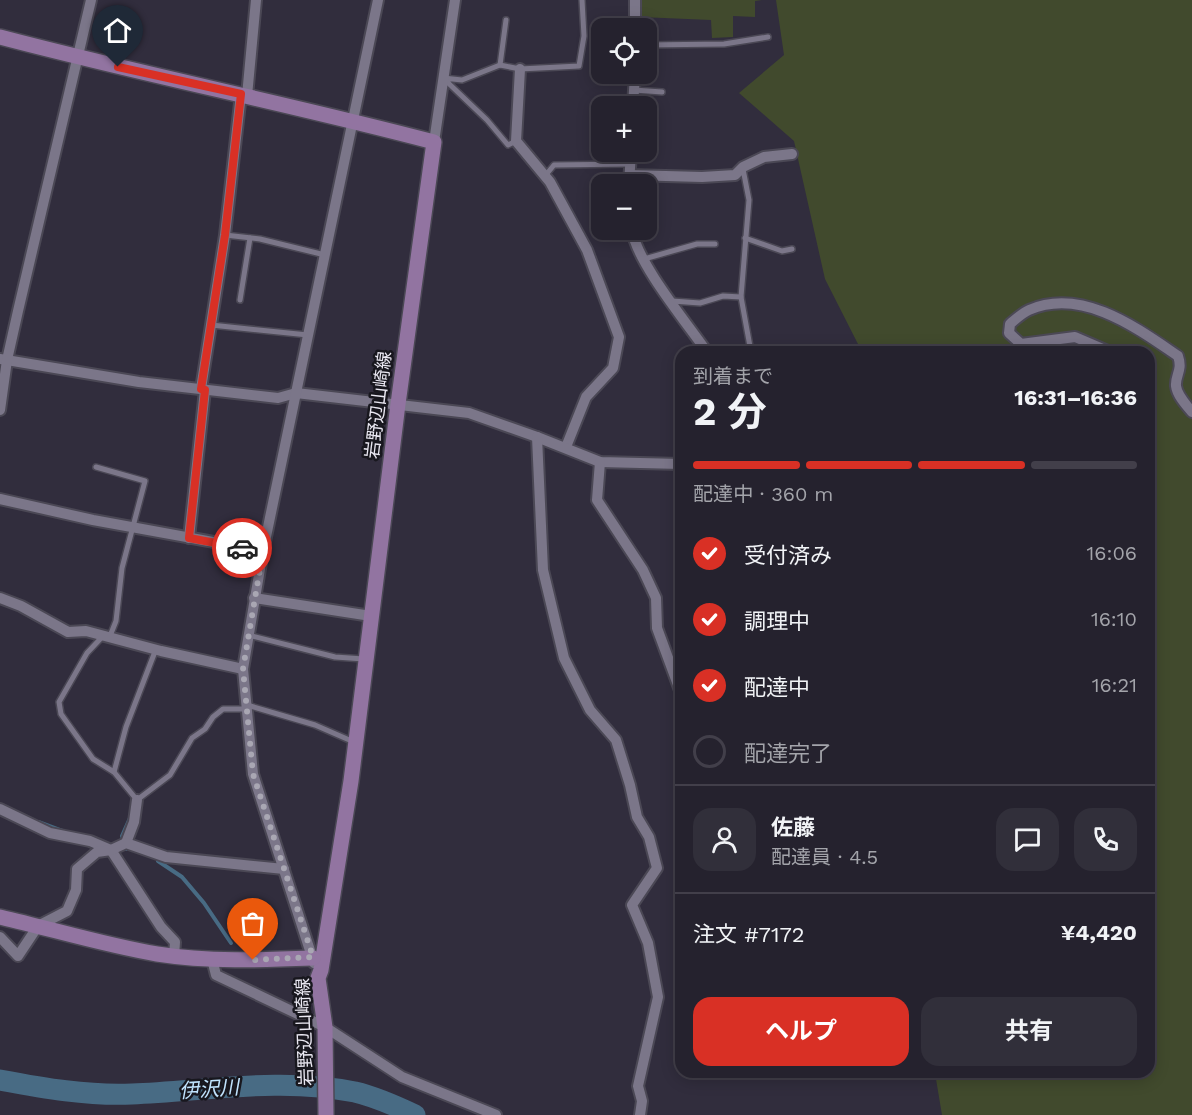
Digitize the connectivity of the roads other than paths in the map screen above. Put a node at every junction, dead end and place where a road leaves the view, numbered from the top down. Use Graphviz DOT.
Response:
graph roads {
  1 [pos="91,0"];
  2 [pos="256,0"];
  3 [pos="378,0"];
  4 [pos="455,0"];
  5 [pos="582,0"];
  6 [pos="635,0"];
  7 [pos="635,18"];
  8 [pos="506,20"];
  9 [pos="0,37"];
  10 [pos="768,38"];
  11 [pos="657,45"];
  12 [pos="77,57"];
  13 [pos="500,65"];
  14 [pos="520,69"];
  15 [pos="443,78"];
  16 [pos="634,84"];
  17 [pos="634,90"];
  18 [pos="662,92"];
  19 [pos="244,95"];
  20 [pos="634,96"];
  21 [pos="353,121"];
  22 [pos="516,141"];
  23 [pos="434,142"];
  24 [pos="792,154"];
  25 [pos="743,167"];
  26 [pos="622,174"];
  27 [pos="545,176"];
  28 [pos="657,176"];
  29 [pos="225,235"];
  30 [pos="250,238"];
  31 [pos="745,238"];
  32 [pos="634,240"];
  33 [pos="714,244"];
  34 [pos="792,249"];
  35 [pos="325,255"];
  36 [pos="644,259"];
  37 [pos="741,297"];
  38 [pos="240,300"];
  39 [pos="671,301"];
  40 [pos="211,325"];
  41 [pos="308,335"];
  42 [pos="703,346"];
  43 [pos="750,346"];
  44 [pos="1096,346"];
  45 [pos="4,360"];
  46 [pos="203,389"];
  47 [pos="296,393"];
  48 [pos="398,404"];
  49 [pos="0,410"];
  50 [pos="1192,412"];
  51 [pos="537,436"];
  52 [pos="566,447"];
  53 [pos="600,462"];
  54 [pos="675,464"];
  55 [pos="96,467"];
  56 [pos="0,500"];
  57 [pos="133,528"];
  58 [pos="189,538"];
  59 [pos="263,551"];
  60 [pos="0,598"];
  61 [pos="254,598"];
  62 [pos="371,616"];
  63 [pos="249,635"];
  64 [pos="107,636"];
  65 [pos="156,650"];
  66 [pos="366,660"];
  67 [pos="243,669"];
  68 [pos="675,677"];
  69 [pos="246,707"];
  70 [pos="356,743"];
  71 [pos="114,772"];
  72 [pos="137,800"];
  73 [pos="0,809"];
  74 [pos="126,843"];
  75 [pos="111,850"];
  76 [pos="284,870"];
  77 [pos="0,917"];
  78 [pos="38,926"];
  79 [pos="0,937"];
  80 [pos="174,956"];
  81 [pos="313,957"];
  82 [pos="212,959"];
  83 [pos="318,978"];
  84 [pos="325,1027"];
  85 [pos="326,1115"];
  86 [pos="496,1115"];
  87 [pos="640,1115"];
  1 -- 12 [label="street"];
  2 -- 19 [label="street"];
  3 -- 21 [label="street"];
  4 -- 15 [label="street"];
  5 -- 14 [label="lane"];
  6 -- 7 [label="street"];
  8 -- 13 [label="lane"];
  9 -- 12 [label="main road"];
  10 -- 11 [label="lane"];
  12 -- 19 [label="main road"];
  12 -- 45 [label="street"];
  13 -- 14 [label="lane"];
  13 -- 15 [label="lane"];
  14 -- 22 [label="street"];
  15 -- 22 [label="lane"];
  15 -- 23 [label="street"];
  16 -- 17 [label="street"];
  17 -- 18 [label="lane"];
  17 -- 20 [label="street"];
  19 -- 21 [label="main road"];
  19 -- 29 [label="street"];
  21 -- 23 [label="main road"];
  21 -- 35 [label="street"];
  22 -- 27 [label="street"];
  23 -- 48 [label="main road, 岩野辺山崎線"];
  24 -- 25 [label="street"];
  25 -- 28 [label="street"];
  25 -- 31 [label="lane"];
  26 -- 27 [label="lane"];
  27 -- 52 [label="street"];
  29 -- 30 [label="lane"];
  29 -- 40 [label="street"];
  30 -- 35 [label="lane"];
  30 -- 38 [label="lane"];
  31 -- 34 [label="lane"];
  31 -- 37 [label="lane"];
  32 -- 36 [label="street"];
  33 -- 36 [label="lane"];
  35 -- 41 [label="street"];
  36 -- 39 [label="street"];
  37 -- 39 [label="lane"];
  37 -- 43 [label="lane"];
  39 -- 42 [label="street"];
  40 -- 41 [label="lane"];
  40 -- 46 [label="street"];
  41 -- 47 [label="street"];
  44 -- 50 [label="street"];
  45 -- 46 [label="street"];
  45 -- 49 [label="street"];
  46 -- 47 [label="street"];
  46 -- 58 [label="street"];
  47 -- 48 [label="street"];
  47 -- 59 [label="street"];
  48 -- 51 [label="street"];
  48 -- 62 [label="main road, 岩野辺山崎線"];
  51 -- 52 [label="street"];
  51 -- 87 [label="street"];
  52 -- 53 [label="street"];
  53 -- 54 [label="street"];
  53 -- 68 [label="street"];
  55 -- 57 [label="lane"];
  56 -- 57 [label="street"];
  57 -- 58 [label="street"];
  57 -- 64 [label="lane"];
  58 -- 59 [label="street"];
  59 -- 61 [label="street"];
  60 -- 64 [label="street"];
  61 -- 62 [label="street"];
  61 -- 63 [label="street"];
  62 -- 66 [label="main road, 岩野辺山崎線"];
  63 -- 66 [label="lane"];
  63 -- 67 [label="street"];
  64 -- 65 [label="street"];
  64 -- 71 [label="lane"];
  65 -- 67 [label="street"];
  65 -- 71 [label="lane"];
  66 -- 70 [label="main road, 岩野辺山崎線"];
  67 -- 69 [label="street"];
  69 -- 70 [label="lane"];
  69 -- 72 [label="lane"];
  69 -- 76 [label="street"];
  70 -- 83 [label="main road, 岩野辺山崎線"];
  71 -- 72 [label="lane"];
  72 -- 74 [label="street"];
  73 -- 75 [label="street"];
  74 -- 75 [label="street"];
  74 -- 76 [label="street"];
  75 -- 78 [label="street"];
  75 -- 80 [label="street"];
  76 -- 81 [label="street"];
  77 -- 78 [label="main road"];
  78 -- 79 [label="street"];
  78 -- 80 [label="main road"];
  80 -- 82 [label="main road"];
  81 -- 82 [label="main road"];
  81 -- 83 [label="street"];
  82 -- 84 [label="street"];
  83 -- 84 [label="main road, 岩野辺山崎線"];
  84 -- 85 [label="main road, 岩野辺山崎線"];
  84 -- 86 [label="street"];
}
